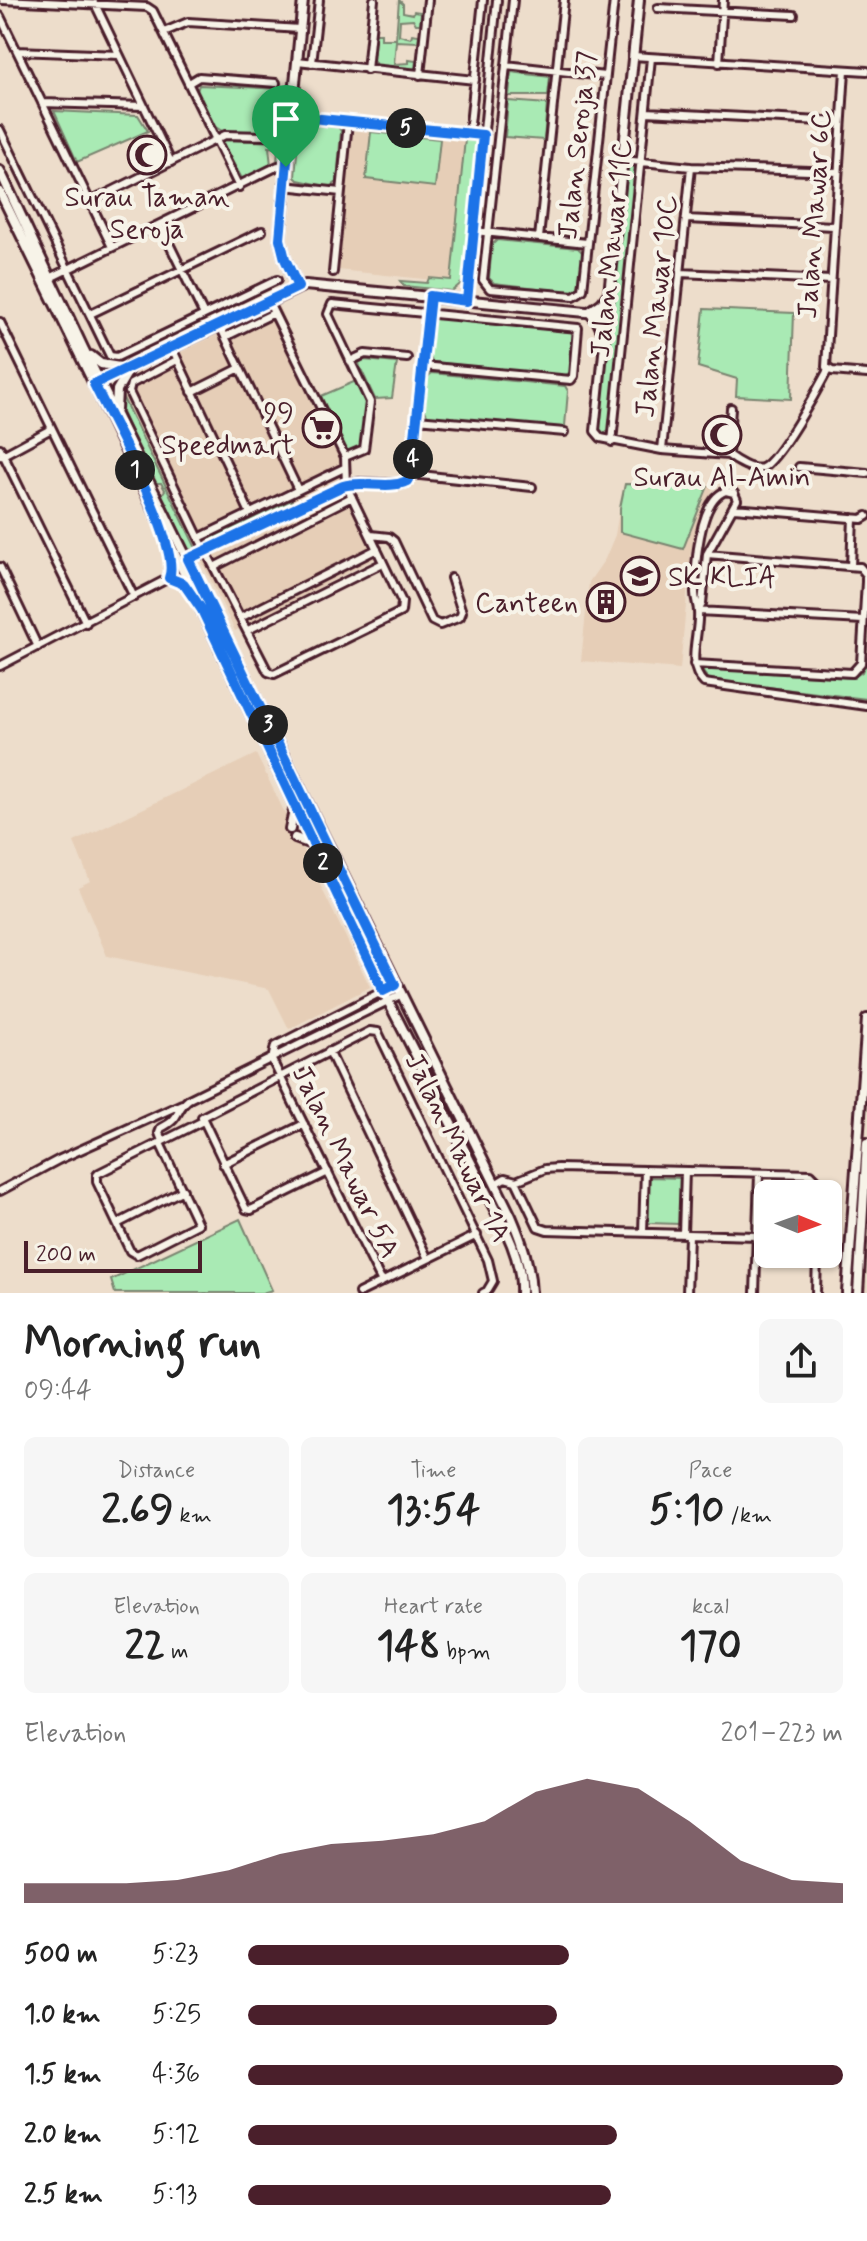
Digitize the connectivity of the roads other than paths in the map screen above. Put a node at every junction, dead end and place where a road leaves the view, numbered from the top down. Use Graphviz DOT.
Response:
graph roads {
  1 [pos="3,0"];
  2 [pos="303,0"];
  3 [pos="319,0"];
  4 [pos="374,0"];
  5 [pos="428,0"];
  6 [pos="483,0"];
  7 [pos="497,0"];
  8 [pos="513,0"];
  9 [pos="564,0"];
  10 [pos="614,0"];
  11 [pos="639,0"];
  12 [pos="723,0"];
  13 [pos="141,3"];
  14 [pos="95,4"];
  15 [pos="658,8"];
  16 [pos="722,11"];
  17 [pos="794,15"];
  18 [pos="0,16"];
  19 [pos="300,29"];
  20 [pos="164,32"];
  21 [pos="17,51"];
  22 [pos="119,55"];
  23 [pos="633,56"];
  24 [pos="651,58"];
  25 [pos="297,61"];
  26 [pos="312,63"];
  27 [pos="719,63"];
  28 [pos="506,65"];
  29 [pos="367,70"];
  30 [pos="845,70"];
  31 [pos="557,71"];
  32 [pos="867,71"];
  33 [pos="420,75"];
  34 [pos="605,76"];
  35 [pos="475,80"];
  36 [pos="189,83"];
  37 [pos="276,83"];
  38 [pos="42,103"];
  39 [pos="144,106"];
  40 [pos="646,112"];
  41 [pos="291,116"];
  42 [pos="348,122"];
  43 [pos="841,122"];
  44 [pos="0,130"];
  45 [pos="469,134"];
  46 [pos="483,135"];
  47 [pos="267,136"];
  48 [pos="216,140"];
  49 [pos="623,160"];
  50 [pos="171,162"];
  51 [pos="640,162"];
  52 [pos="286,167"];
  53 [pos="691,167"];
  54 [pos="0,171"];
  55 [pos="838,172"];
  56 [pos="284,186"];
  57 [pos="239,187"];
  58 [pos="0,192"];
  59 [pos="341,192"];
  60 [pos="90,202"];
  61 [pos="686,219"];
  62 [pos="160,225"];
  63 [pos="834,226"];
  64 [pos="262,231"];
  65 [pos="474,231"];
  66 [pos="488,232"];
  67 [pos="539,238"];
  68 [pos="587,243"];
  69 [pos="112,247"];
  70 [pos="68,269"];
  71 [pos="182,270"];
  72 [pos="333,272"];
  73 [pos="680,273"];
  74 [pos="50,278"];
  75 [pos="277,280"];
  76 [pos="831,280"];
  77 [pos="298,287"];
  78 [pos="609,292"];
  79 [pos="430,296"];
  80 [pos="268,301"];
  81 [pos="467,301"];
  82 [pos="429,312"];
  83 [pos="589,312"];
  84 [pos="274,313"];
  85 [pos="90,314"];
  86 [pos="607,314"];
  87 [pos="204,315"];
  88 [pos="0,322"];
  89 [pos="219,324"];
  90 [pos="225,337"];
  91 [pos="605,337"];
  92 [pos="83,348"];
  93 [pos="172,348"];
  94 [pos="407,358"];
  95 [pos="177,360"];
  96 [pos="350,361"];
  97 [pos="423,366"];
  98 [pos="130,367"];
  99 [pos="240,368"];
  100 [pos="828,370"];
  101 [pos="867,374"];
  102 [pos="97,382"];
  103 [pos="192,392"];
  104 [pos="731,408"];
  105 [pos="117,417"];
  106 [pos="417,419"];
  107 [pos="51,429"];
  108 [pos="565,432"];
  109 [pos="612,442"];
  110 [pos="662,450"];
  111 [pos="1,453"];
  112 [pos="728,455"];
  113 [pos="345,457"];
  114 [pos="799,467"];
  115 [pos="344,468"];
  116 [pos="867,473"];
  117 [pos="411,474"];
  118 [pos="346,485"];
  119 [pos="532,487"];
  120 [pos="298,490"];
  121 [pos="352,497"];
  122 [pos="734,508"];
  123 [pos="250,513"];
  124 [pos="867,516"];
  125 [pos="853,518"];
  126 [pos="164,531"];
  127 [pos="371,535"];
  128 [pos="199,538"];
  129 [pos="377,549"];
  130 [pos="205,551"];
  131 [pos="707,554"];
  132 [pos="184,562"];
  133 [pos="383,563"];
  134 [pos="851,566"];
  135 [pos="0,567"];
  136 [pos="214,567"];
  137 [pos="169,578"];
  138 [pos="451,578"];
  139 [pos="134,597"];
  140 [pos="202,610"];
  141 [pos="698,611"];
  142 [pos="240,618"];
  143 [pos="863,620"];
  144 [pos="86,623"];
  145 [pos="248,630"];
  146 [pos="38,647"];
  147 [pos="694,664"];
  148 [pos="0,666"];
  149 [pos="867,706"];
  150 [pos="295,804"];
  151 [pos="314,845"];
  152 [pos="395,985"];
  153 [pos="383,991"];
  154 [pos="400,995"];
  155 [pos="388,1001"];
  156 [pos="867,1019"];
  157 [pos="329,1051"];
  158 [pos="272,1060"];
  159 [pos="280,1076"];
  160 [pos="182,1104"];
  161 [pos="202,1119"];
  162 [pos="304,1124"];
  163 [pos="161,1142"];
  164 [pos="864,1143"];
  165 [pos="223,1164"];
  166 [pos="645,1170"];
  167 [pos="685,1171"];
  168 [pos="328,1172"];
  169 [pos="759,1174"];
  170 [pos="759,1180"];
  171 [pos="817,1180"];
  172 [pos="516,1181"];
  173 [pos="495,1184"];
  174 [pos="183,1190"];
  175 [pos="0,1191"];
  176 [pos="117,1224"];
  177 [pos="643,1232"];
  178 [pos="686,1234"];
  179 [pos="477,1235"];
  180 [pos="754,1236"];
  181 [pos="428,1259"];
  182 [pos="756,1268"];
  183 [pos="817,1268"];
  184 [pos="382,1282"];
  185 [pos="359,1293"];
  186 [pos="483,1293"];
  187 [pos="521,1293"];
  188 [pos="531,1293"];
  189 [pos="687,1293"];
  190 [pos="755,1293"];
  191 [pos="816,1293"];
  192 [pos="847,1293"];
  193 [pos="858,1293"];
  1 -- 14 [label="street"];
  2 -- 19 [label="main road"];
  3 -- 26 [label="street"];
  4 -- 29 [label="street"];
  5 -- 33 [label="street"];
  6 -- 35 [label="street"];
  7 -- 46 [label="street"];
  8 -- 28 [label="street"];
  9 -- 31 [label="street"];
  10 -- 34 [label="street, Jalan Seroja 37"];
  11 -- 23 [label="main road"];
  12 -- 16 [label="street"];
  13 -- 14 [label="street"];
  13 -- 20 [label="street"];
  14 -- 22 [label="street"];
  15 -- 16 [label="street"];
  16 -- 17 [label="street"];
  16 -- 27 [label="street"];
  18 -- 21 [label="street"];
  19 -- 20 [label="street"];
  19 -- 25 [label="main road"];
  20 -- 36 [label="street"];
  21 -- 22 [label="street"];
  21 -- 38 [label="street"];
  22 -- 39 [label="street"];
  23 -- 24 [label="street"];
  23 -- 49 [label="main road"];
  24 -- 27 [label="street"];
  24 -- 40 [label="street, Jalan Mawar 11C"];
  25 -- 26 [label="street"];
  25 -- 41 [label="main road"];
  26 -- 29 [label="street"];
  27 -- 30 [label="street"];
  28 -- 31 [label="street"];
  28 -- 66 [label="street"];
  29 -- 33 [label="street"];
  30 -- 32 [label="street"];
  30 -- 43 [label="street, Jalan Mawar 6C"];
  31 -- 34 [label="street"];
  31 -- 67 [label="street"];
  33 -- 35 [label="street"];
  34 -- 68 [label="street, Jalan Seroja 37"];
  35 -- 45 [label="street"];
  36 -- 37 [label="street"];
  36 -- 48 [label="street"];
  38 -- 39 [label="street"];
  38 -- 60 [label="street"];
  39 -- 50 [label="street"];
  40 -- 43 [label="street"];
  40 -- 51 [label="street, Jalan Mawar 11C"];
  41 -- 42 [label="street"];
  41 -- 52 [label="main road"];
  42 -- 45 [label="street"];
  42 -- 59 [label="street"];
  43 -- 55 [label="street, Jalan Mawar 6C"];
  44 -- 70 [label="street"];
  45 -- 46 [label="street"];
  46 -- 65 [label="street"];
  47 -- 48 [label="street"];
  48 -- 50 [label="street"];
  48 -- 57 [label="street"];
  49 -- 51 [label="street"];
  49 -- 78 [label="main road"];
  50 -- 60 [label="street"];
  51 -- 53 [label="street"];
  51 -- 109 [label="street, Jalan Mawar 11C"];
  52 -- 56 [label="main road"];
  52 -- 57 [label="street"];
  53 -- 55 [label="street"];
  53 -- 61 [label="street, Jalan Mawar 10C"];
  54 -- 74 [label="main road"];
  55 -- 63 [label="street, Jalan Mawar 6C"];
  56 -- 59 [label="street"];
  56 -- 77 [label="main road"];
  57 -- 62 [label="street"];
  58 -- 102 [label="main road"];
  59 -- 72 [label="street"];
  60 -- 69 [label="street"];
  61 -- 63 [label="street"];
  61 -- 73 [label="street, Jalan Mawar 10C"];
  62 -- 69 [label="street"];
  62 -- 71 [label="street"];
  63 -- 76 [label="street, Jalan Mawar 6C"];
  64 -- 71 [label="street"];
  65 -- 66 [label="street"];
  65 -- 81 [label="street"];
  66 -- 67 [label="street"];
  66 -- 68 [label="street, Jalan Seroja 37"];
  67 -- 68 [label="street"];
  69 -- 70 [label="street"];
  70 -- 74 [label="street"];
  70 -- 85 [label="street"];
  71 -- 85 [label="street"];
  71 -- 87 [label="street"];
  73 -- 76 [label="street"];
  73 -- 110 [label="street, Jalan Mawar 10C"];
  74 -- 92 [label="main road"];
  75 -- 87 [label="street"];
  76 -- 100 [label="street, Jalan Mawar 6C"];
  77 -- 79 [label="main road"];
  77 -- 80 [label="main road"];
  78 -- 83 [label="main road"];
  78 -- 86 [label="main road"];
  79 -- 81 [label="main road"];
  79 -- 82 [label="street"];
  80 -- 84 [label="street"];
  80 -- 89 [label="main road"];
  81 -- 83 [label="main road"];
  82 -- 96 [label="street"];
  82 -- 97 [label="street"];
  82 -- 97 [label="street"];
  83 -- 86 [label="main road"];
  83 -- 91 [label="main road"];
  84 -- 90 [label="street"];
  84 -- 113 [label="street"];
  85 -- 87 [label="street"];
  86 -- 91 [label="street"];
  88 -- 107 [label="street"];
  89 -- 90 [label="street"];
  89 -- 93 [label="main road"];
  90 -- 99 [label="street"];
  91 -- 109 [label="street"];
  92 -- 98 [label="main road"];
  92 -- 102 [label="main road"];
  93 -- 95 [label="street"];
  93 -- 98 [label="main road"];
  94 -- 96 [label="street"];
  95 -- 103 [label="street"];
  95 -- 128 [label="street"];
  96 -- 113 [label="street"];
  97 -- 106 [label="street"];
  98 -- 102 [label="main road"];
  98 -- 105 [label="main road"];
  99 -- 103 [label="street"];
  99 -- 120 [label="street"];
  100 -- 101 [label="street"];
  100 -- 112 [label="street"];
  102 -- 105 [label="main road"];
  102 -- 126 [label="main road"];
  103 -- 123 [label="street"];
  104 -- 112 [label="street"];
  105 -- 132 [label="main road"];
  106 -- 108 [label="street"];
  106 -- 117 [label="street"];
  107 -- 111 [label="street"];
  107 -- 139 [label="street"];
  109 -- 110 [label="street"];
  110 -- 112 [label="street"];
  111 -- 144 [label="street"];
  113 -- 115 [label="street"];
  114 -- 116 [label="street"];
  115 -- 118 [label="street"];
  115 -- 120 [label="street"];
  117 -- 118 [label="street"];
  117 -- 119 [label="street"];
  118 -- 121 [label="street"];
  118 -- 130 [label="street"];
  120 -- 123 [label="street"];
  121 -- 127 [label="street"];
  121 -- 136 [label="street"];
  122 -- 125 [label="street"];
  122 -- 131 [label="street"];
  122 -- 141 [label="street"];
  123 -- 128 [label="street"];
  124 -- 125 [label="street"];
  125 -- 134 [label="street"];
  126 -- 132 [label="main road"];
  126 -- 137 [label="street"];
  127 -- 129 [label="street"];
  127 -- 138 [label="street"];
  128 -- 130 [label="street"];
  129 -- 133 [label="street"];
  129 -- 142 [label="street"];
  130 -- 132 [label="street"];
  130 -- 136 [label="street"];
  131 -- 134 [label="street"];
  131 -- 141 [label="street"];
  132 -- 140 [label="main road"];
  132 -- 152 [label="main road"];
  133 -- 145 [label="street"];
  133 -- 145 [label="street"];
  134 -- 143 [label="street"];
  135 -- 146 [label="street"];
  136 -- 142 [label="street"];
  137 -- 139 [label="street"];
  137 -- 140 [label="street"];
  139 -- 144 [label="street"];
  140 -- 150 [label="main road"];
  141 -- 143 [label="street"];
  141 -- 147 [label="street"];
  142 -- 145 [label="street"];
  143 -- 147 [label="street"];
  144 -- 146 [label="street"];
  146 -- 148 [label="street"];
  147 -- 149 [label="street"];
  150 -- 151 [label="main road"];
  150 -- 151 [label="main road"];
  151 -- 153 [label="main road"];
  152 -- 153 [label="street"];
  152 -- 154 [label="main road"];
  153 -- 155 [label="main road"];
  153 -- 158 [label="street"];
  154 -- 155 [label="street"];
  154 -- 173 [label="main road"];
  155 -- 158 [label="street"];
  155 -- 187 [label="main road"];
  156 -- 164 [label="main road"];
  157 -- 159 [label="street"];
  157 -- 179 [label="street, Jalan Mawar 1A"];
  157 -- 181 [label="street"];
  158 -- 159 [label="street, Jalan Mawar 5A"];
  158 -- 160 [label="street"];
  159 -- 161 [label="street"];
  159 -- 162 [label="street, Jalan Mawar 5A"];
  160 -- 163 [label="street"];
  160 -- 175 [label="street"];
  161 -- 163 [label="street"];
  161 -- 165 [label="street"];
  162 -- 165 [label="street"];
  162 -- 168 [label="street, Jalan Mawar 5A"];
  163 -- 174 [label="street"];
  163 -- 176 [label="street"];
  164 -- 192 [label="main road"];
  164 -- 193 [label="main road"];
  165 -- 168 [label="street"];
  166 -- 167 [label="street"];
  166 -- 172 [label="street"];
  166 -- 177 [label="street"];
  167 -- 169 [label="street"];
  167 -- 178 [label="street"];
  168 -- 184 [label="street, Jalan Mawar 5A"];
  169 -- 170 [label="street"];
  169 -- 171 [label="street"];
  172 -- 173 [label="street"];
  172 -- 177 [label="street"];
  173 -- 188 [label="main road"];
  174 -- 176 [label="street"];
  174 -- 176 [label="street"];
  177 -- 178 [label="street"];
  178 -- 180 [label="street"];
  178 -- 189 [label="street"];
  179 -- 181 [label="street"];
  179 -- 186 [label="street, Jalan Mawar 1A"];
  181 -- 184 [label="street"];
  182 -- 190 [label="street"];
  183 -- 191 [label="street"];
  184 -- 185 [label="street"];
}
